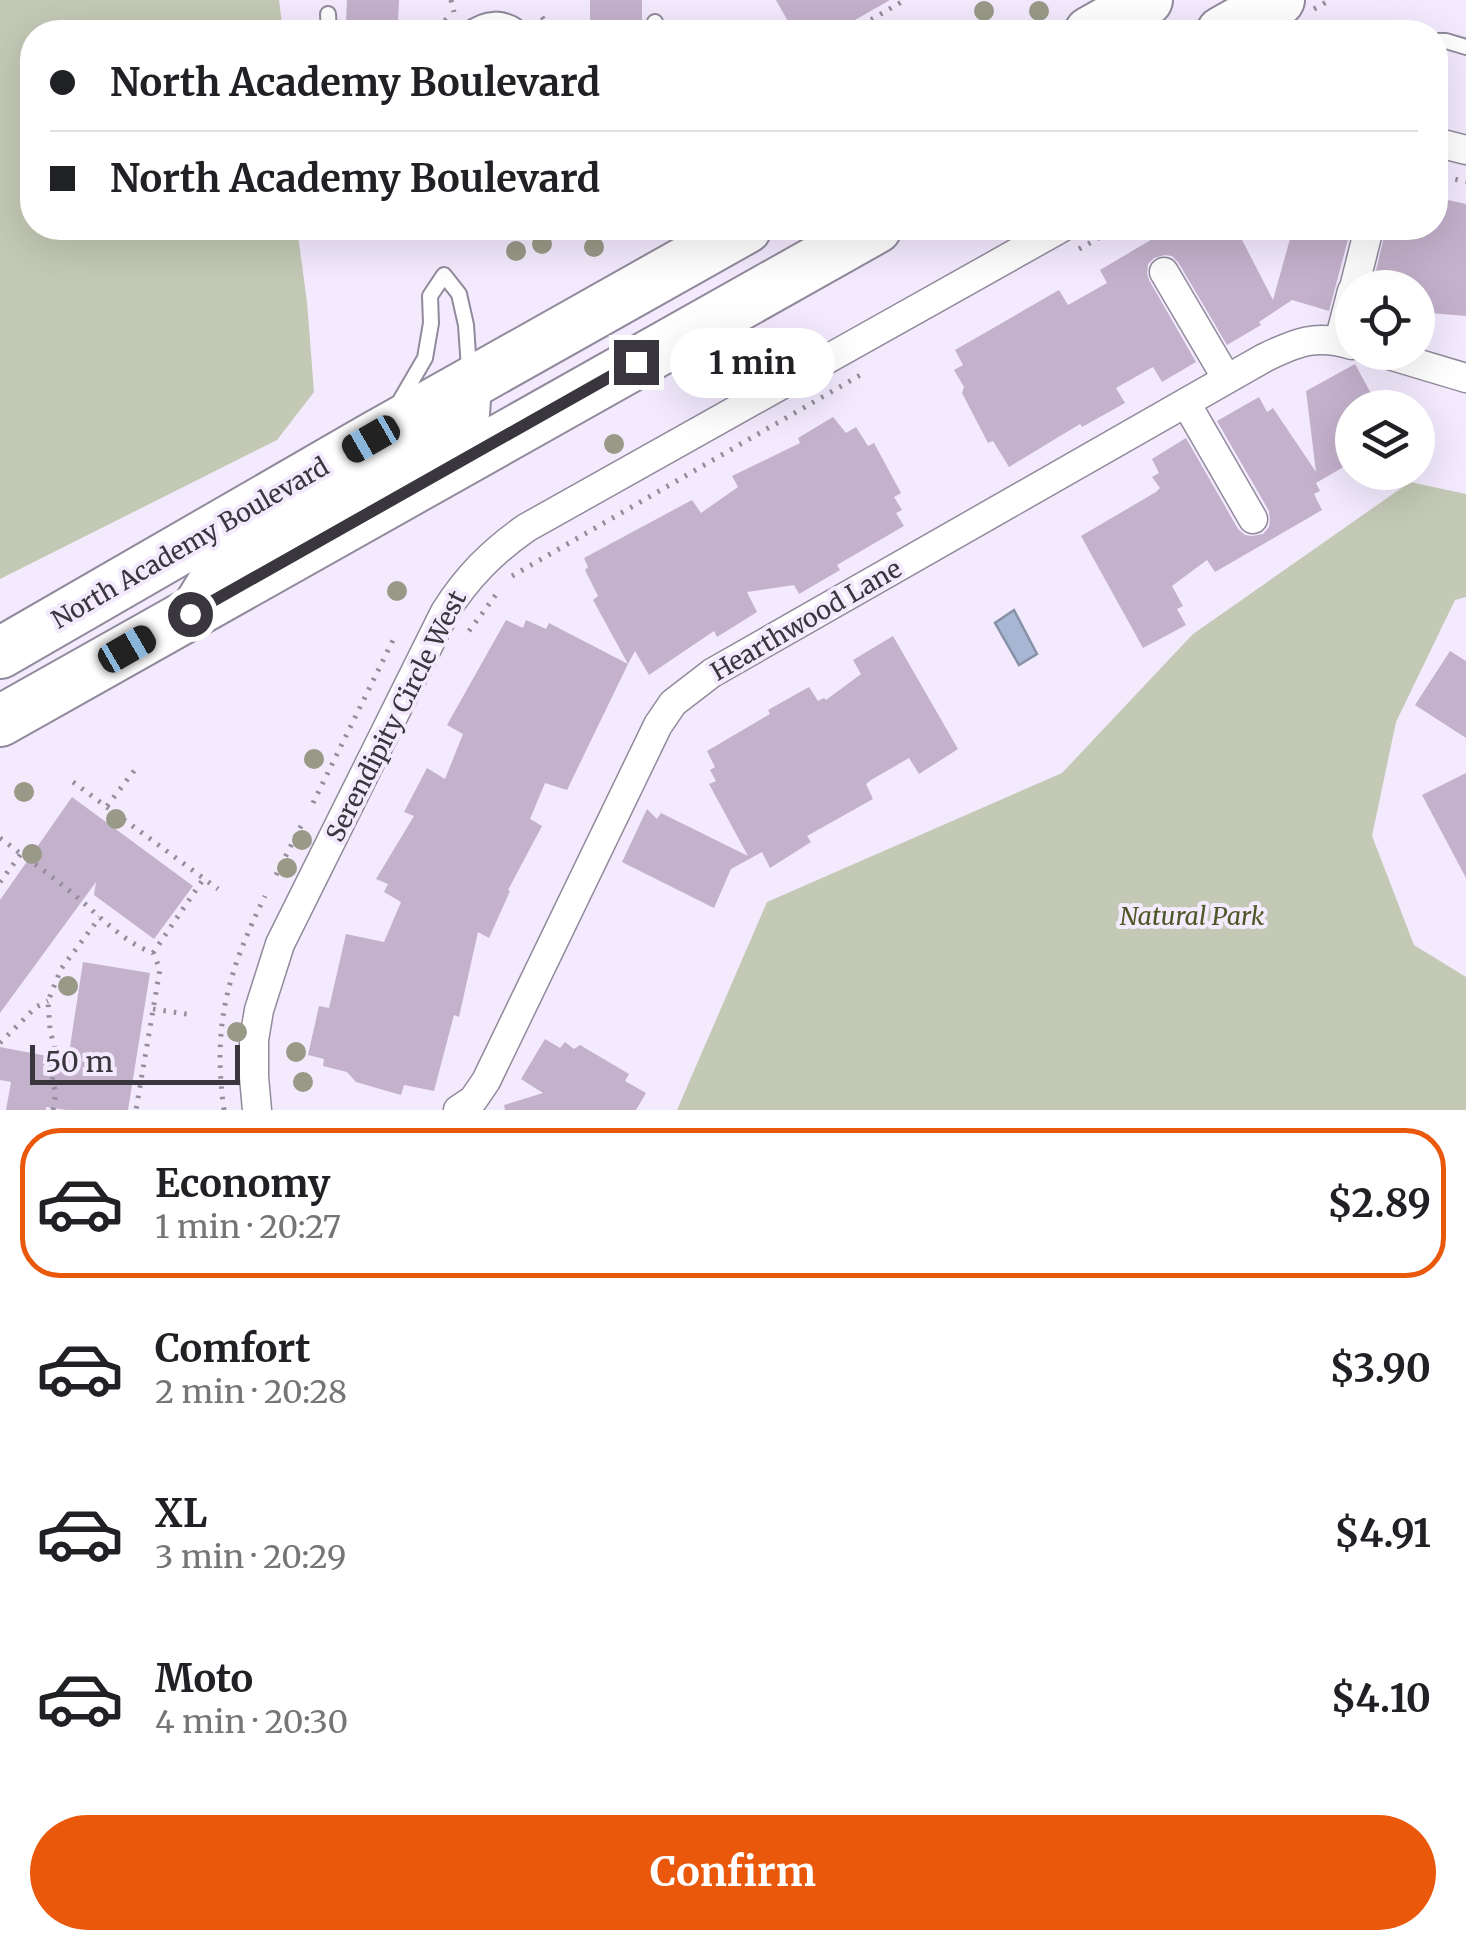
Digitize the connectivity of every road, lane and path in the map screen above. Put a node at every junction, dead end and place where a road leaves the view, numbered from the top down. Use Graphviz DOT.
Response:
graph roads {
  1 [pos="451,0"];
  2 [pos="905,0"];
  3 [pos="1147,0"];
  4 [pos="461,6"];
  5 [pos="454,12"];
  6 [pos="328,14"];
  7 [pos="328,20"];
  8 [pos="447,20"];
  9 [pos="869,20"];
  10 [pos="1111,20"];
  11 [pos="725,240"];
  12 [pos="855,240"];
  13 [pos="1039,240"];
  14 [pos="1096,240"];
  15 [pos="1367,240"];
  16 [pos="1066,257"];
  17 [pos="1358,270"];
  18 [pos="1164,272"];
  19 [pos="1335,341"];
  20 [pos="1435,369"];
  21 [pos="862,374"];
  22 [pos="1466,378"];
  23 [pos="1227,379"];
  24 [pos="470,385"];
  25 [pos="1186,403"];
  26 [pos="371,439"];
  27 [pos="1253,519"];
  28 [pos="190,614"];
  29 [pos="394,638"];
  30 [pos="464,638"];
  31 [pos="0,653"];
  32 [pos="0,720"];
  33 [pos="137,767"];
  34 [pos="73,782"];
  35 [pos="312,803"];
  36 [pos="107,806"];
  37 [pos="301,826"];
  38 [pos="0,838"];
  39 [pos="21,854"];
  40 [pos="276,875"];
  41 [pos="204,878"];
  42 [pos="0,882"];
  43 [pos="218,888"];
  44 [pos="100,917"];
  45 [pos="153,954"];
  46 [pos="48,1001"];
  47 [pos="153,1009"];
  48 [pos="193,1015"];
  49 [pos="0,1044"];
  50 [pos="53,1110"];
  51 [pos="136,1110"];
  52 [pos="257,1110"];
  53 [pos="458,1110"];
  1 -- 5 [label="path"];
  2 -- 9 [label="path"];
  3 -- 10 [label="highway"];
  4 -- 5 [label="path"];
  5 -- 8 [label="path"];
  6 -- 7 [label="lane"];
  11 -- 24 [label="highway, North Academy Boulevard"];
  12 -- 28 [label="highway"];
  13 -- 52 [label="street, Serendipity Circle West"];
  14 -- 16 [label="path"];
  15 -- 17 [label="street"];
  18 -- 23 [label="street"];
  19 -- 23 [label="street, Hearthwood Lane"];
  20 -- 22 [label="street"];
  21 -- 30 [label="path"];
  23 -- 25 [label="street, Hearthwood Lane"];
  24 -- 26 [label="highway, North Academy Boulevard"];
  24 -- 26 [label="lane"];
  24 -- 28 [label="main road"];
  25 -- 27 [label="street"];
  25 -- 53 [label="street, Hearthwood Lane"];
  26 -- 31 [label="highway, North Academy Boulevard"];
  28 -- 32 [label="highway"];
  29 -- 35 [label="path"];
  33 -- 36 [label="path"];
  34 -- 36 [label="path"];
  36 -- 41 [label="path"];
  37 -- 40 [label="path"];
  38 -- 39 [label="path"];
  39 -- 42 [label="path"];
  39 -- 44 [label="path"];
  41 -- 43 [label="path"];
  41 -- 45 [label="path"];
  44 -- 45 [label="path"];
  44 -- 46 [label="path"];
  45 -- 47 [label="path"];
  46 -- 49 [label="path"];
  46 -- 50 [label="path"];
  47 -- 48 [label="path"];
  47 -- 51 [label="path"];
}
